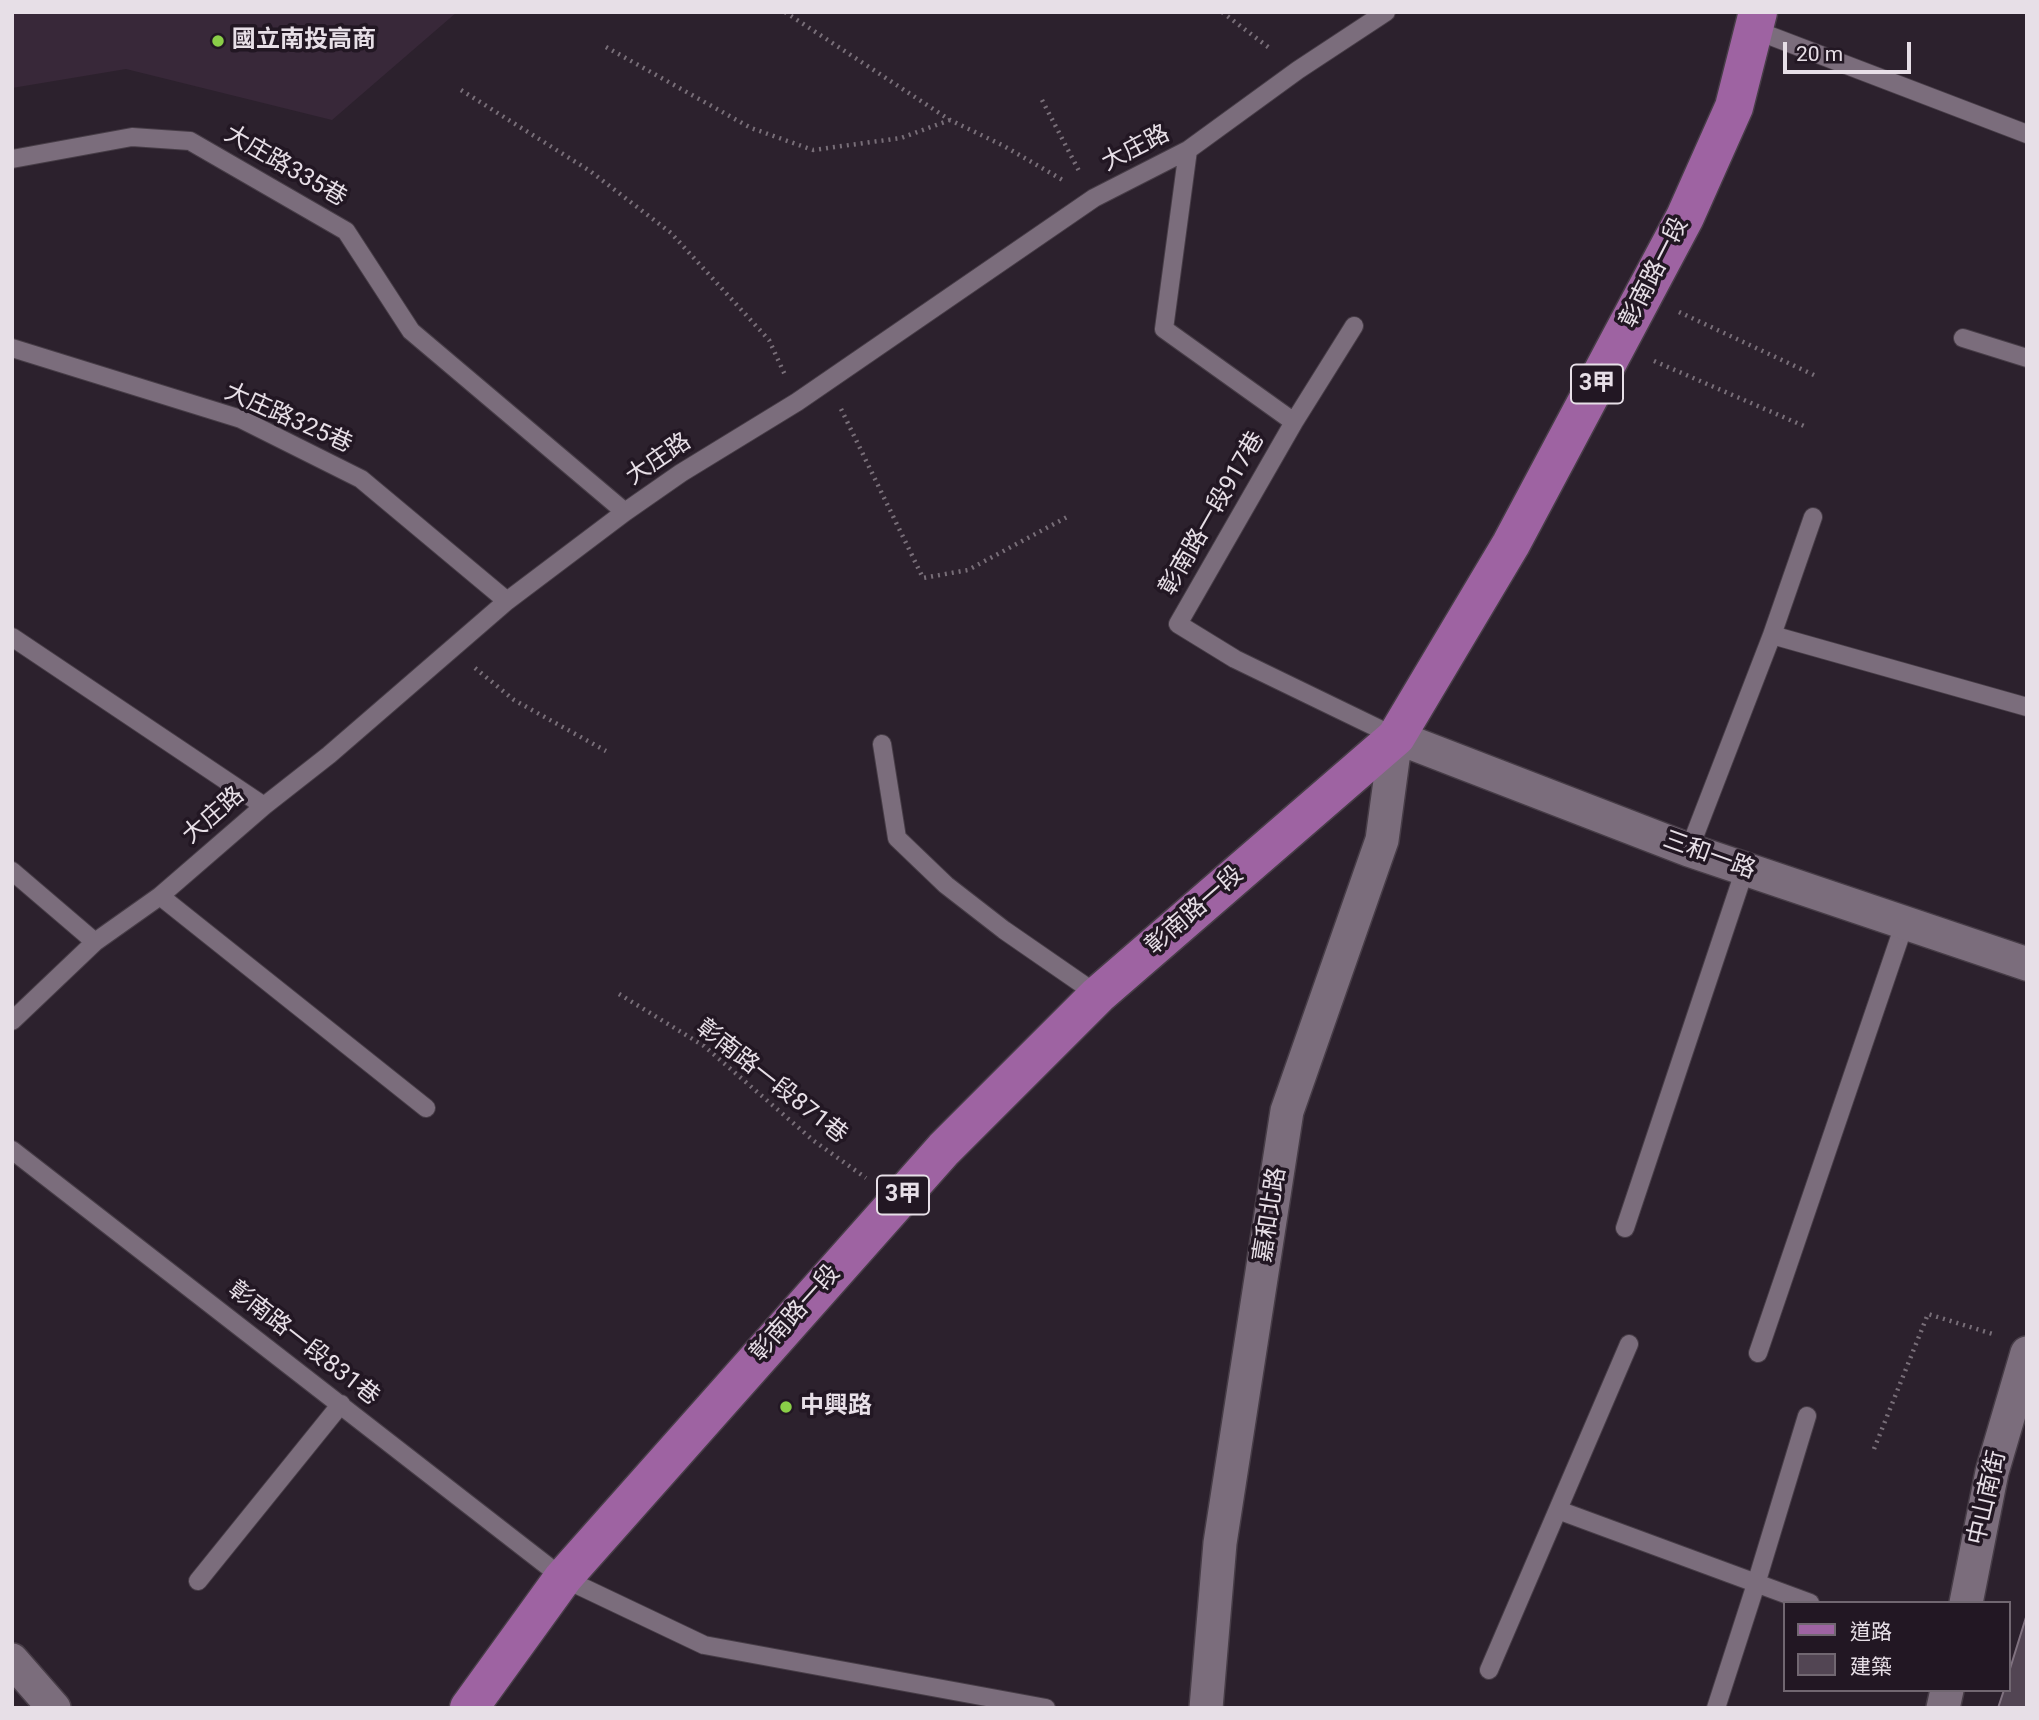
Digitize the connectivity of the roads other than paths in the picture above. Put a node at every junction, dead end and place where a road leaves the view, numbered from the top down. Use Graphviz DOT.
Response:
graph roads {
  1 [pos="1386,12"];
  2 [pos="1757,21"];
  3 [pos="2027,134"];
  4 [pos="1188,150"];
  5 [pos="12,159"];
  6 [pos="1354,326"];
  7 [pos="1964,338"];
  8 [pos="12,348"];
  9 [pos="2027,358"];
  10 [pos="1294,422"];
  11 [pos="625,512"];
  12 [pos="1813,517"];
  13 [pos="508,601"];
  14 [pos="1772,635"];
  15 [pos="12,638"];
  16 [pos="2027,707"];
  17 [pos="1396,737"];
  18 [pos="882,744"];
  19 [pos="264,806"];
  20 [pos="1689,849"];
  21 [pos="1745,869"];
  22 [pos="12,872"];
  23 [pos="160,896"];
  24 [pos="1905,922"];
  25 [pos="95,942"];
  26 [pos="2027,964"];
  27 [pos="1098,995"];
  28 [pos="12,1021"];
  29 [pos="426,1108"];
  30 [pos="12,1150"];
  31 [pos="1625,1228"];
  32 [pos="1629,1344"];
  33 [pos="2014,1345"];
  34 [pos="1758,1353"];
  35 [pos="341,1404"];
  36 [pos="1807,1416"];
  37 [pos="1558,1510"];
  38 [pos="563,1578"];
  39 [pos="198,1581"];
  40 [pos="1756,1584"];
  41 [pos="1804,1601"];
  42 [pos="1966,1601"];
  43 [pos="12,1660"];
  44 [pos="1489,1670"];
  45 [pos="54,1708"];
  46 [pos="469,1708"];
  47 [pos="1046,1708"];
  48 [pos="1206,1708"];
  49 [pos="1716,1708"];
  1 -- 4 [label="lane, 大庄路"];
  2 -- 3 [label="lane"];
  2 -- 17 [label="main road, 彰南路一段 / 3甲"];
  4 -- 10 [label="lane"];
  4 -- 11 [label="lane, 大庄路"];
  5 -- 11 [label="lane, 大庄路335巷"];
  6 -- 10 [label="lane, 彰南路一段917巷"];
  7 -- 9 [label="lane"];
  8 -- 13 [label="lane, 大庄路325巷"];
  10 -- 17 [label="lane, 彰南路一段917巷"];
  11 -- 13 [label="lane, 大庄路"];
  12 -- 14 [label="lane"];
  13 -- 19 [label="lane, 大庄路"];
  14 -- 16 [label="lane"];
  14 -- 20 [label="lane"];
  15 -- 19 [label="lane"];
  17 -- 20 [label="street, 三和一路"];
  17 -- 27 [label="main road, 彰南路一段 / 3甲"];
  17 -- 48 [label="street, 嘉和北路"];
  18 -- 27 [label="lane"];
  19 -- 23 [label="lane, 大庄路"];
  20 -- 21 [label="street, 三和一路"];
  21 -- 24 [label="street, 三和一路"];
  21 -- 31 [label="lane"];
  22 -- 25 [label="lane"];
  23 -- 25 [label="lane, 大庄路"];
  23 -- 29 [label="lane"];
  24 -- 26 [label="street, 三和一路"];
  24 -- 34 [label="lane"];
  25 -- 28 [label="lane, 大庄路"];
  27 -- 38 [label="main road, 彰南路一段 / 3甲"];
  30 -- 35 [label="lane, 彰南路一段831巷"];
  32 -- 37 [label="lane"];
  33 -- 42 [label="street, 中山南街"];
  35 -- 38 [label="lane, 彰南路一段831巷"];
  35 -- 39 [label="lane"];
  36 -- 40 [label="lane"];
  37 -- 40 [label="lane"];
  37 -- 44 [label="lane"];
  38 -- 46 [label="main road, 彰南路一段 / 3甲"];
  38 -- 47 [label="lane, 彰南路一段831巷"];
  40 -- 41 [label="lane"];
  40 -- 49 [label="lane"];
  43 -- 45 [label="street"];
}
